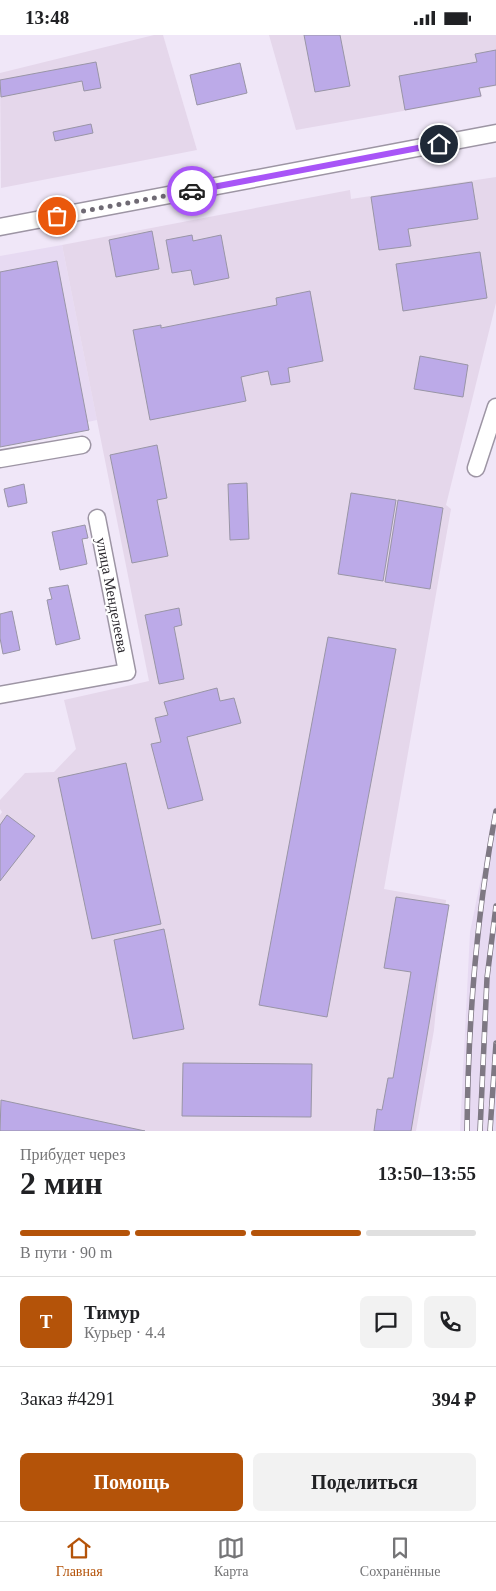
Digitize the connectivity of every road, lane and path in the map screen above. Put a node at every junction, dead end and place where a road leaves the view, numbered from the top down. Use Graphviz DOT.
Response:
graph roads {
  1 [pos="496,133"];
  2 [pos="0,227"];
  3 [pos="496,407"];
  4 [pos="82,445"];
  5 [pos="0,459"];
  6 [pos="476,468"];
  7 [pos="97,518"];
  8 [pos="0,695"];
  1 -- 2 [label="street"];
  3 -- 6 [label="street"];
  4 -- 5 [label="street"];
  7 -- 8 [label="street, улица Менделеева"];
}
